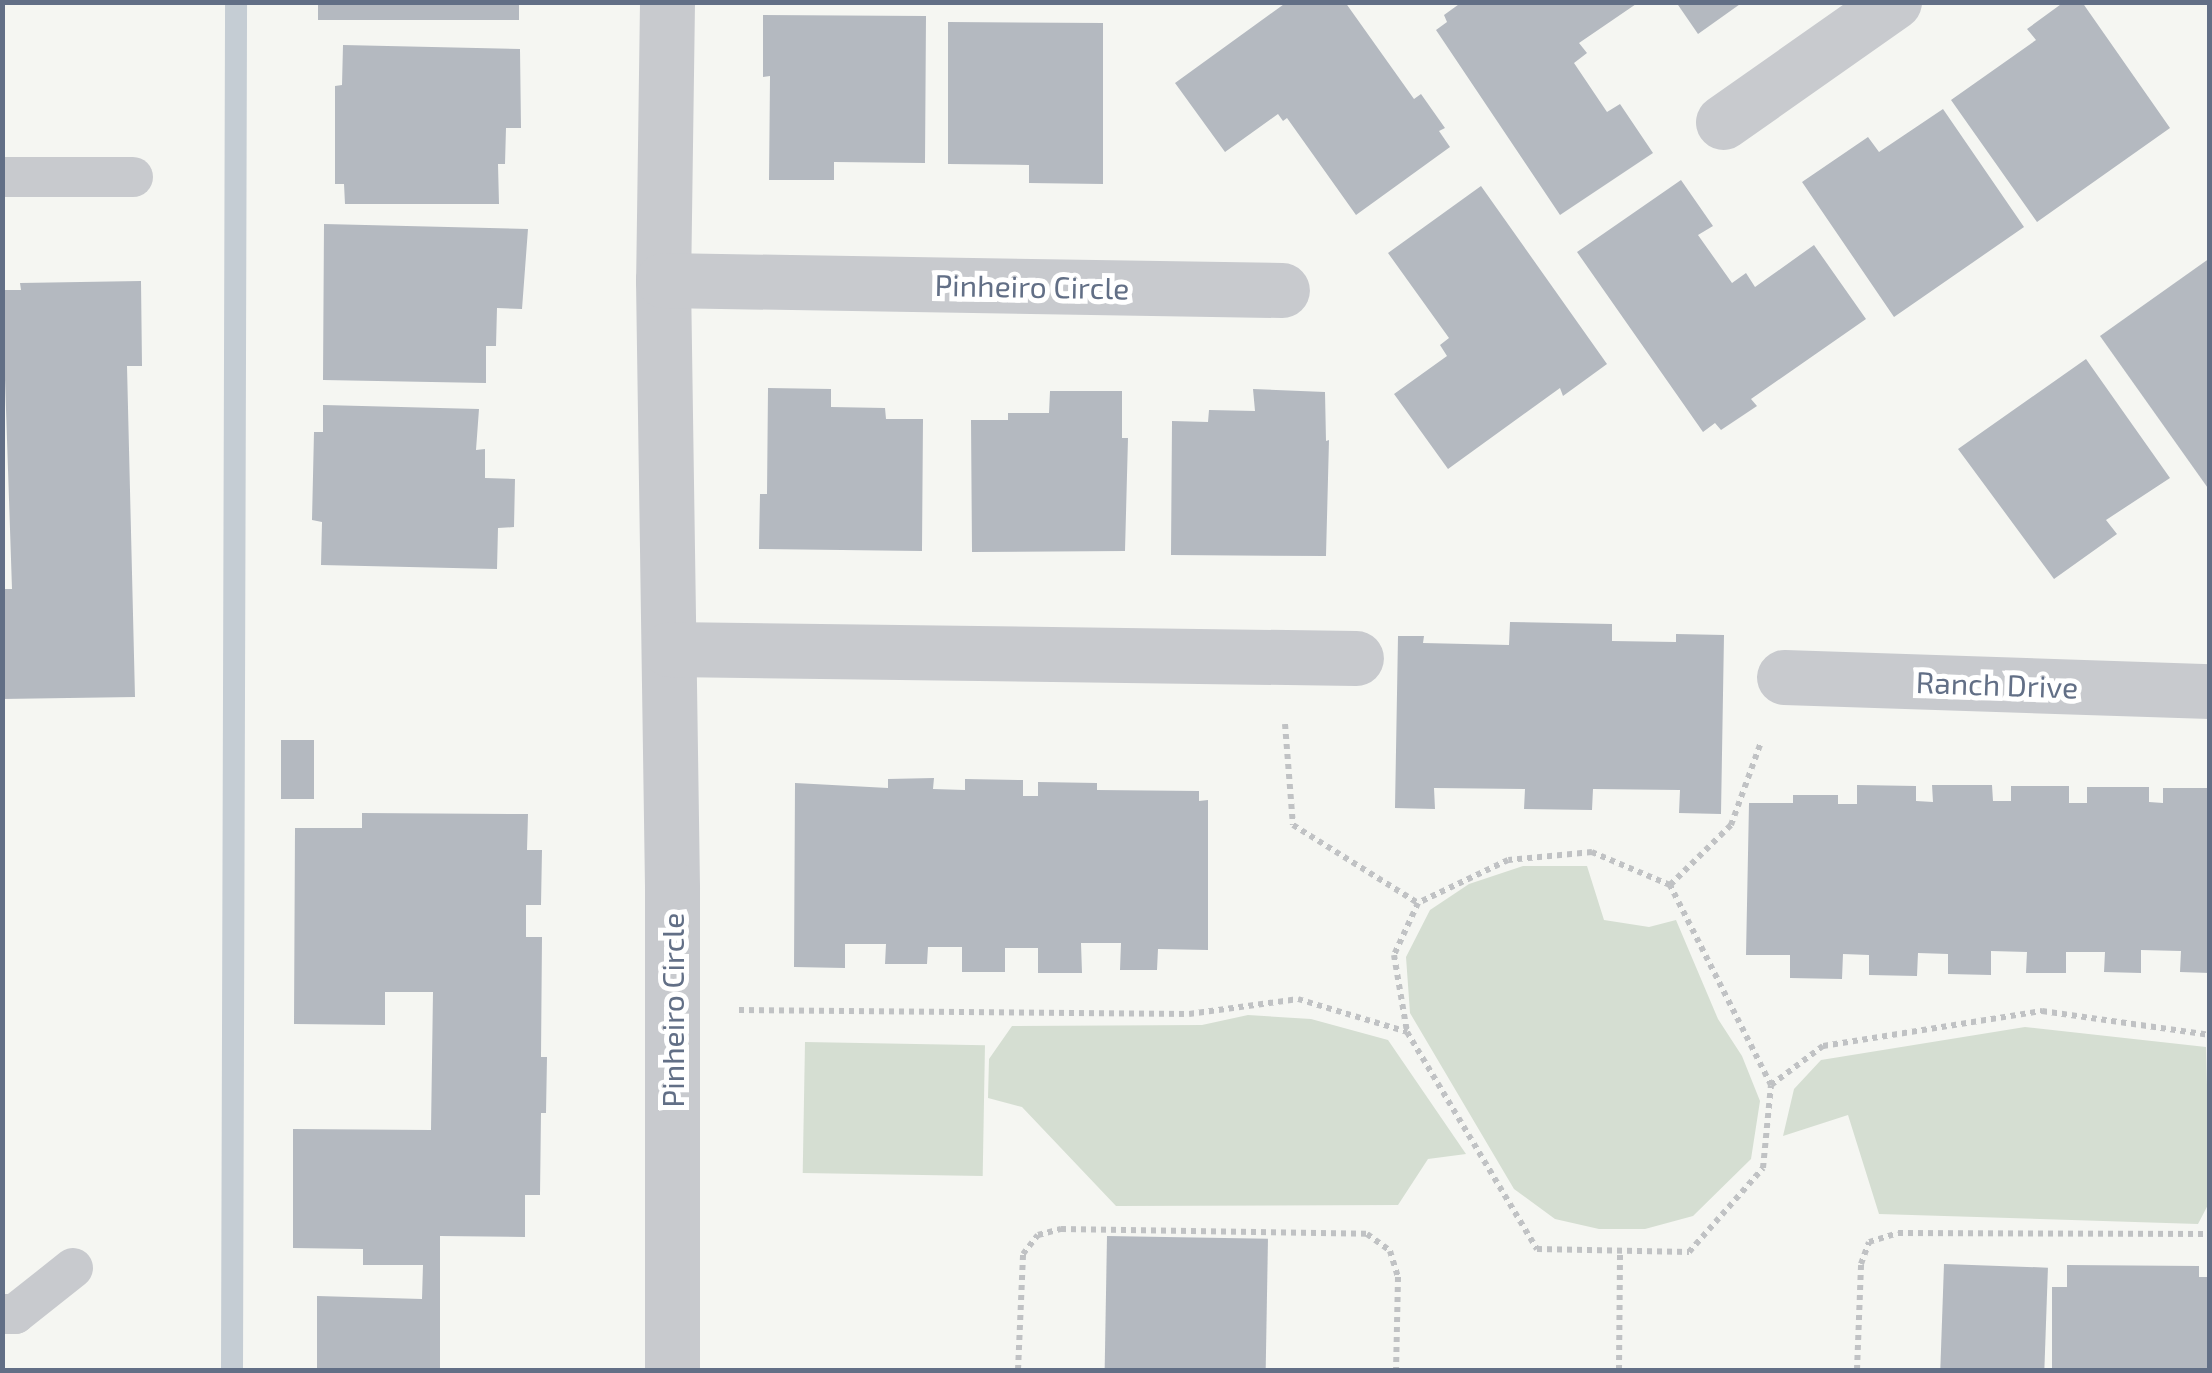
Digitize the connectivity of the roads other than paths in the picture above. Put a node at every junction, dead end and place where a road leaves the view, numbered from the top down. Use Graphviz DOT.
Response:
graph roads {
  1 [pos="667,2"];
  2 [pos="1894,2"];
  3 [pos="1723,122"];
  4 [pos="2,176"];
  5 [pos="133,176"];
  6 [pos="663,280"];
  7 [pos="1282,290"];
  8 [pos="669,649"];
  9 [pos="1356,658"];
  10 [pos="1784,677"];
  11 [pos="2210,691"];
  12 [pos="73,1268"];
  13 [pos="2,1314"];
  14 [pos="672,1370"];
  1 -- 6 [label="street, Pinheiro Circle"];
  2 -- 3 [label="street"];
  4 -- 5 [label="lane"];
  6 -- 7 [label="street, Pinheiro Circle"];
  6 -- 8 [label="street, Pinheiro Circle"];
  8 -- 9 [label="street"];
  8 -- 14 [label="street, Pinheiro Circle"];
  10 -- 11 [label="street, Ranch Drive"];
  12 -- 13 [label="lane"];
}
